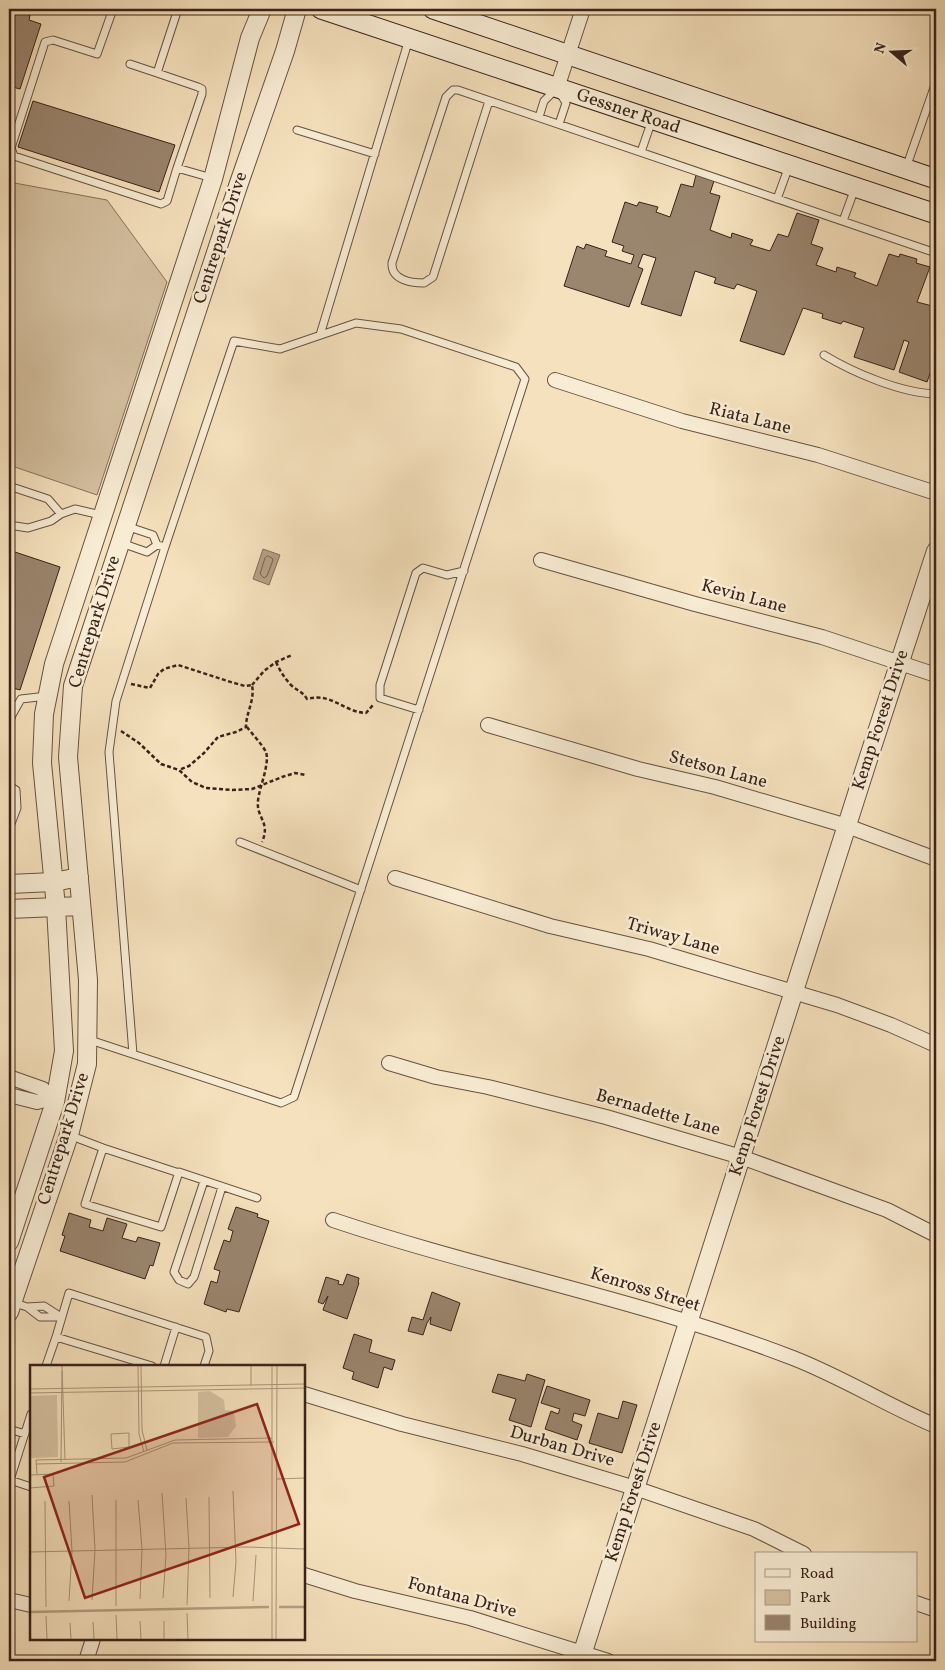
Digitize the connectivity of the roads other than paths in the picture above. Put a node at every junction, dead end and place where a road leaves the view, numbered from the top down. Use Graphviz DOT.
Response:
graph roads {
  1 [pos="113,9"];
  2 [pos="178,9"];
  3 [pos="262,9"];
  4 [pos="297,9"];
  5 [pos="321,9"];
  6 [pos="433,9"];
  7 [pos="583,9"];
  8 [pos="409,39"];
  9 [pos="568,54"];
  10 [pos="130,64"];
  11 [pos="157,73"];
  12 [pos="936,82"];
  13 [pos="557,88"];
  14 [pos="489,101"];
  15 [pos="539,117"];
  16 [pos="652,120"];
  17 [pos="559,124"];
  18 [pos="297,130"];
  19 [pos="641,152"];
  20 [pos="374,154"];
  21 [pos="789,165"];
  22 [pos="178,168"];
  23 [pos="906,168"];
  24 [pos="213,179"];
  25 [pos="936,179"];
  26 [pos="238,186"];
  27 [pos="855,187"];
  28 [pos="778,199"];
  29 [pos="936,214"];
  30 [pos="843,221"];
  31 [pos="936,254"];
  32 [pos="320,335"];
  33 [pos="156,350"];
  34 [pos="824,355"];
  35 [pos="181,358"];
  36 [pos="556,380"];
  37 [pos="936,394"];
  38 [pos="9,486"];
  39 [pos="936,493"];
  40 [pos="61,514"];
  41 [pos="100,521"];
  42 [pos="9,525"];
  43 [pos="125,534"];
  44 [pos="157,545"];
  45 [pos="165,547"];
  46 [pos="936,551"];
  47 [pos="541,560"];
  48 [pos="464,571"];
  49 [pos="900,662"];
  50 [pos="936,675"];
  51 [pos="47,696"];
  52 [pos="72,700"];
  53 [pos="419,710"];
  54 [pos="9,724"];
  55 [pos="488,725"];
  56 [pos="9,786"];
  57 [pos="847,826"];
  58 [pos="9,829"];
  59 [pos="240,842"];
  60 [pos="936,859"];
  61 [pos="78,877"];
  62 [pos="395,878"];
  63 [pos="54,882"];
  64 [pos="9,884"];
  65 [pos="361,890"];
  66 [pos="81,906"];
  67 [pos="56,907"];
  68 [pos="9,909"];
  69 [pos="794,992"];
  70 [pos="88,1039"];
  71 [pos="936,1045"];
  72 [pos="133,1054"];
  73 [pos="389,1063"];
  74 [pos="9,1077"];
  75 [pos="9,1095"];
  76 [pos="52,1100"];
  77 [pos="77,1104"];
  78 [pos="69,1135"];
  79 [pos="103,1148"];
  80 [pos="741,1157"];
  81 [pos="179,1173"];
  82 [pos="204,1181"];
  83 [pos="222,1187"];
  84 [pos="257,1198"];
  85 [pos="333,1220"];
  86 [pos="936,1235"];
  87 [pos="9,1242"];
  88 [pos="14,1305"];
  89 [pos="62,1318"];
  90 [pos="690,1322"];
  91 [pos="176,1327"];
  92 [pos="56,1337"];
  93 [pos="46,1365"];
  94 [pos="149,1365"];
  95 [pos="164,1365"];
  96 [pos="204,1365"];
  97 [pos="305,1394"];
  98 [pos="30,1417"];
  99 [pos="936,1426"];
  100 [pos="9,1429"];
  101 [pos="25,1434"];
  102 [pos="30,1487"];
  103 [pos="635,1488"];
  104 [pos="800,1552"];
  105 [pos="305,1575"];
  106 [pos="9,1600"];
  107 [pos="918,1604"];
  108 [pos="30,1605"];
  109 [pos="936,1610"];
  110 [pos="93,1640"];
  111 [pos="581,1657"];
  112 [pos="86,1661"];
  113 [pos="608,1661"];
  1 -- 22 [label="lane"];
  2 -- 11 [label="lane"];
  3 -- 24 [label="street, Centrepark Drive"];
  4 -- 26 [label="street, Centrepark Drive"];
  5 -- 8 [label="main road, Gessner Road"];
  6 -- 9 [label="main road, Gessner Road"];
  7 -- 9 [label="street"];
  8 -- 13 [label="main road, Gessner Road"];
  8 -- 20 [label="lane"];
  9 -- 13 [label="street"];
  9 -- 23 [label="main road, Gessner Road"];
  10 -- 11 [label="lane"];
  11 -- 22 [label="lane"];
  12 -- 23 [label="lane"];
  13 -- 15 [label="lane"];
  13 -- 16 [label="main road, Gessner Road"];
  13 -- 17 [label="lane"];
  14 -- 14 [label="lane"];
  14 -- 15 [label="lane"];
  15 -- 17 [label="lane"];
  16 -- 19 [label="lane"];
  16 -- 21 [label="main road, Gessner Road"];
  17 -- 19 [label="lane"];
  18 -- 20 [label="lane"];
  19 -- 28 [label="lane"];
  20 -- 32 [label="lane"];
  21 -- 27 [label="main road, Gessner Road"];
  21 -- 28 [label="lane"];
  22 -- 24 [label="lane"];
  23 -- 25 [label="main road, Gessner Road"];
  24 -- 26 [label="street"];
  24 -- 33 [label="street, Centrepark Drive"];
  26 -- 35 [label="street, Centrepark Drive"];
  27 -- 29 [label="main road, Gessner Road"];
  27 -- 30 [label="lane"];
  28 -- 30 [label="lane"];
  30 -- 31 [label="lane"];
  32 -- 45 [label="lane"];
  32 -- 48 [label="lane"];
  33 -- 35 [label="street"];
  33 -- 41 [label="street, Centrepark Drive"];
  34 -- 37 [label="lane"];
  35 -- 43 [label="street, Centrepark Drive"];
  36 -- 39 [label="street, Riata Lane"];
  38 -- 40 [label="lane"];
  40 -- 41 [label="lane"];
  40 -- 42 [label="lane"];
  41 -- 43 [label="street"];
  41 -- 51 [label="street, Centrepark Drive"];
  43 -- 44 [label="lane"];
  43 -- 44 [label="lane"];
  43 -- 52 [label="street, Centrepark Drive"];
  44 -- 45 [label="lane"];
  45 -- 72 [label="lane"];
  46 -- 49 [label="street, Kemp Forest Drive"];
  47 -- 49 [label="street, Kevin Lane"];
  48 -- 53 [label="lane"];
  48 -- 53 [label="lane"];
  49 -- 50 [label="street, Kevin Lane"];
  49 -- 57 [label="street, Kemp Forest Drive"];
  51 -- 52 [label="street"];
  51 -- 54 [label="lane"];
  51 -- 63 [label="street, Centrepark Drive"];
  52 -- 61 [label="street, Centrepark Drive"];
  53 -- 65 [label="lane"];
  55 -- 57 [label="street, Stetson Lane"];
  56 -- 58 [label="lane"];
  57 -- 60 [label="street, Stetson Lane"];
  57 -- 69 [label="street, Kemp Forest Drive"];
  59 -- 65 [label="lane"];
  61 -- 63 [label="street"];
  61 -- 66 [label="street, Centrepark Drive"];
  62 -- 69 [label="street, Triway Lane"];
  63 -- 64 [label="street"];
  63 -- 67 [label="street, Centrepark Drive"];
  65 -- 72 [label="lane"];
  66 -- 67 [label="street"];
  66 -- 70 [label="street, Centrepark Drive"];
  67 -- 68 [label="street"];
  67 -- 76 [label="street, Centrepark Drive"];
  69 -- 71 [label="street, Triway Lane"];
  69 -- 80 [label="street, Kemp Forest Drive"];
  70 -- 72 [label="lane"];
  70 -- 77 [label="street, Centrepark Drive"];
  73 -- 80 [label="street, Bernadette Lane"];
  74 -- 76 [label="street"];
  75 -- 76 [label="street"];
  76 -- 77 [label="street"];
  76 -- 87 [label="street, Centrepark Drive"];
  77 -- 78 [label="street, Centrepark Drive"];
  78 -- 79 [label="lane"];
  78 -- 88 [label="street, Centrepark Drive"];
  79 -- 81 [label="lane"];
  79 -- 81 [label="lane"];
  80 -- 86 [label="street, Bernadette Lane"];
  80 -- 90 [label="street, Kemp Forest Drive"];
  81 -- 82 [label="lane"];
  82 -- 83 [label="lane"];
  82 -- 83 [label="lane"];
  83 -- 84 [label="lane"];
  85 -- 90 [label="street, Kenross Street"];
  88 -- 89 [label="lane"];
  88 -- 89 [label="lane"];
  89 -- 91 [label="lane"];
  89 -- 92 [label="lane"];
  90 -- 99 [label="street, Kenross Street"];
  90 -- 103 [label="street, Kemp Forest Drive"];
  91 -- 95 [label="lane"];
  91 -- 96 [label="lane"];
  92 -- 93 [label="lane"];
  92 -- 94 [label="lane"];
  97 -- 103 [label="street, Durban Drive"];
  98 -- 101 [label="lane"];
  100 -- 101 [label="lane"];
  101 -- 102 [label="lane"];
  103 -- 104 [label="street, Durban Drive"];
  103 -- 111 [label="street, Kemp Forest Drive"];
  105 -- 111 [label="street, Fontana Drive"];
  106 -- 108 [label="street"];
  107 -- 109 [label="street"];
  110 -- 112 [label="street"];
  111 -- 113 [label="street, Fontana Drive"];
}
